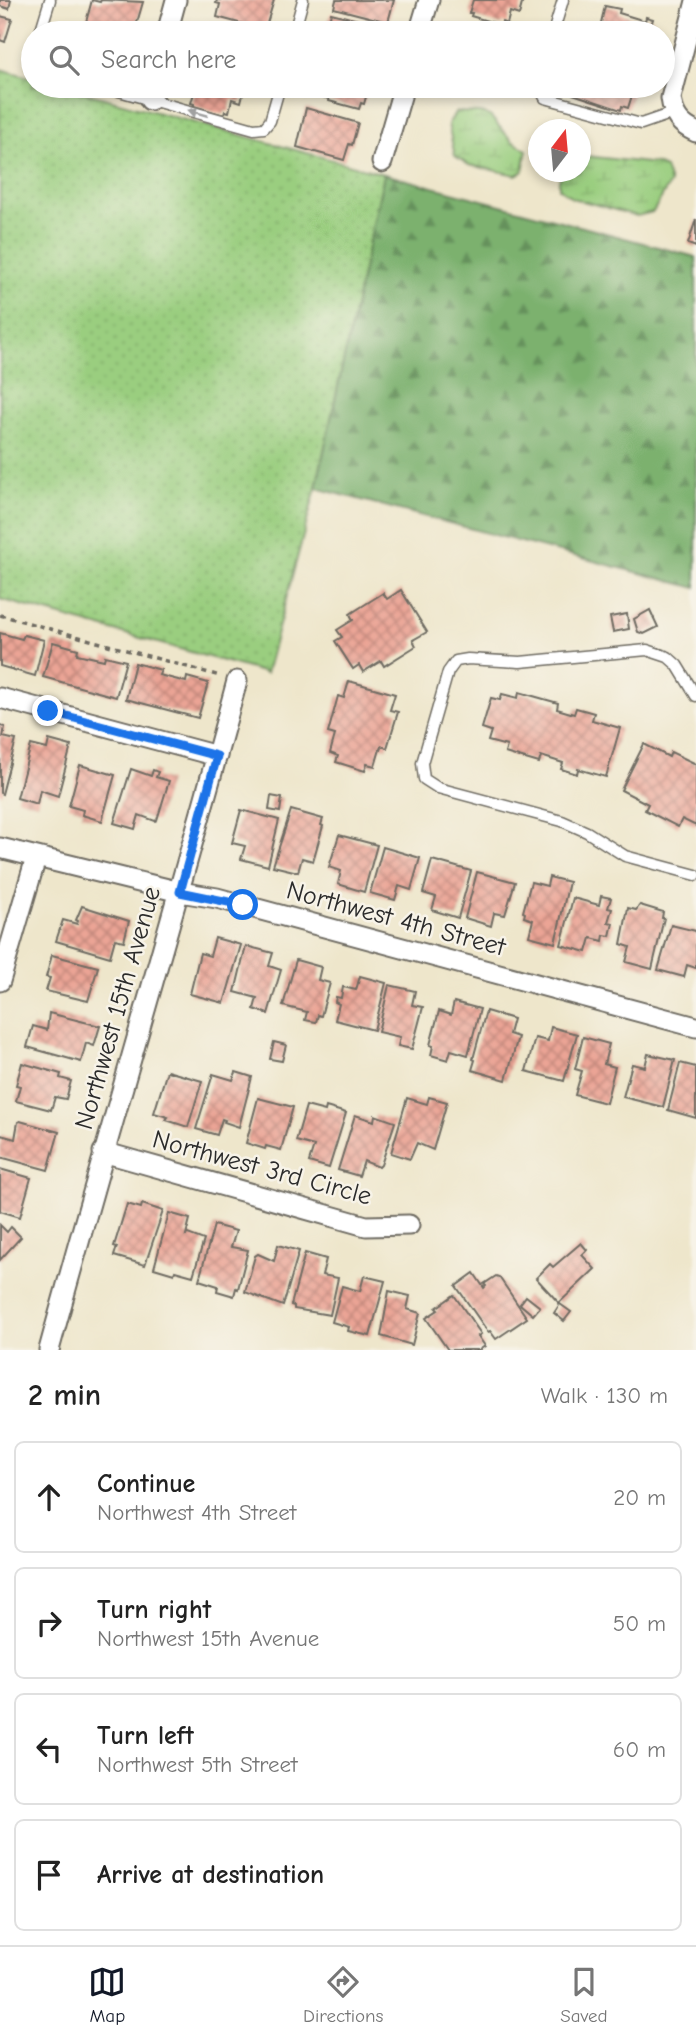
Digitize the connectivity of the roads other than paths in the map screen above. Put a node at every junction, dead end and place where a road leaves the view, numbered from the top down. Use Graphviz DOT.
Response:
graph roads {
  1 [pos="50,0"];
  2 [pos="176,0"];
  3 [pos="303,0"];
  4 [pos="429,0"];
  5 [pos="563,0"];
  6 [pos="696,1"];
  7 [pos="44,21"];
  8 [pos="170,21"];
  9 [pos="297,21"];
  10 [pos="423,21"];
  11 [pos="557,21"];
  12 [pos="675,81"];
  13 [pos="166,98"];
  14 [pos="277,98"];
  15 [pos="401,98"];
  16 [pos="545,98"];
  17 [pos="672,98"];
  18 [pos="673,113"];
  19 [pos="696,132"];
  20 [pos="382,162"];
  21 [pos="237,681"];
  22 [pos="696,696"];
  23 [pos="0,698"];
  24 [pos="217,756"];
  25 [pos="0,848"];
  26 [pos="36,858"];
  27 [pos="696,875"];
  28 [pos="180,892"];
  29 [pos="0,981"];
  30 [pos="696,1027"];
  31 [pos="103,1152"];
  32 [pos="409,1225"];
  33 [pos="49,1350"];
  1 -- 7 [label="lane"];
  2 -- 8 [label="street"];
  3 -- 9 [label="lane"];
  4 -- 10 [label="street"];
  5 -- 11 [label="lane"];
  6 -- 12 [label="street"];
  14 -- 13 [label="lane, one-way"];
  15 -- 20 [label="street"];
  16 -- 18 [label="lane"];
  17 -- 18 [label="street"];
  18 -- 19 [label="street"];
  21 -- 24 [label="street, Northwest 15th Avenue"];
  22 -- 27 [label="lane"];
  23 -- 24 [label="street"];
  24 -- 28 [label="street, Northwest 15th Avenue"];
  25 -- 26 [label="street, Northwest 4th Street"];
  26 -- 28 [label="street, Northwest 4th Street"];
  26 -- 29 [label="street"];
  28 -- 30 [label="street, Northwest 4th Street"];
  28 -- 31 [label="street, Northwest 15th Avenue"];
  31 -- 32 [label="street, Northwest 3rd Circle"];
  31 -- 33 [label="street, Northwest 15th Avenue"];
}
